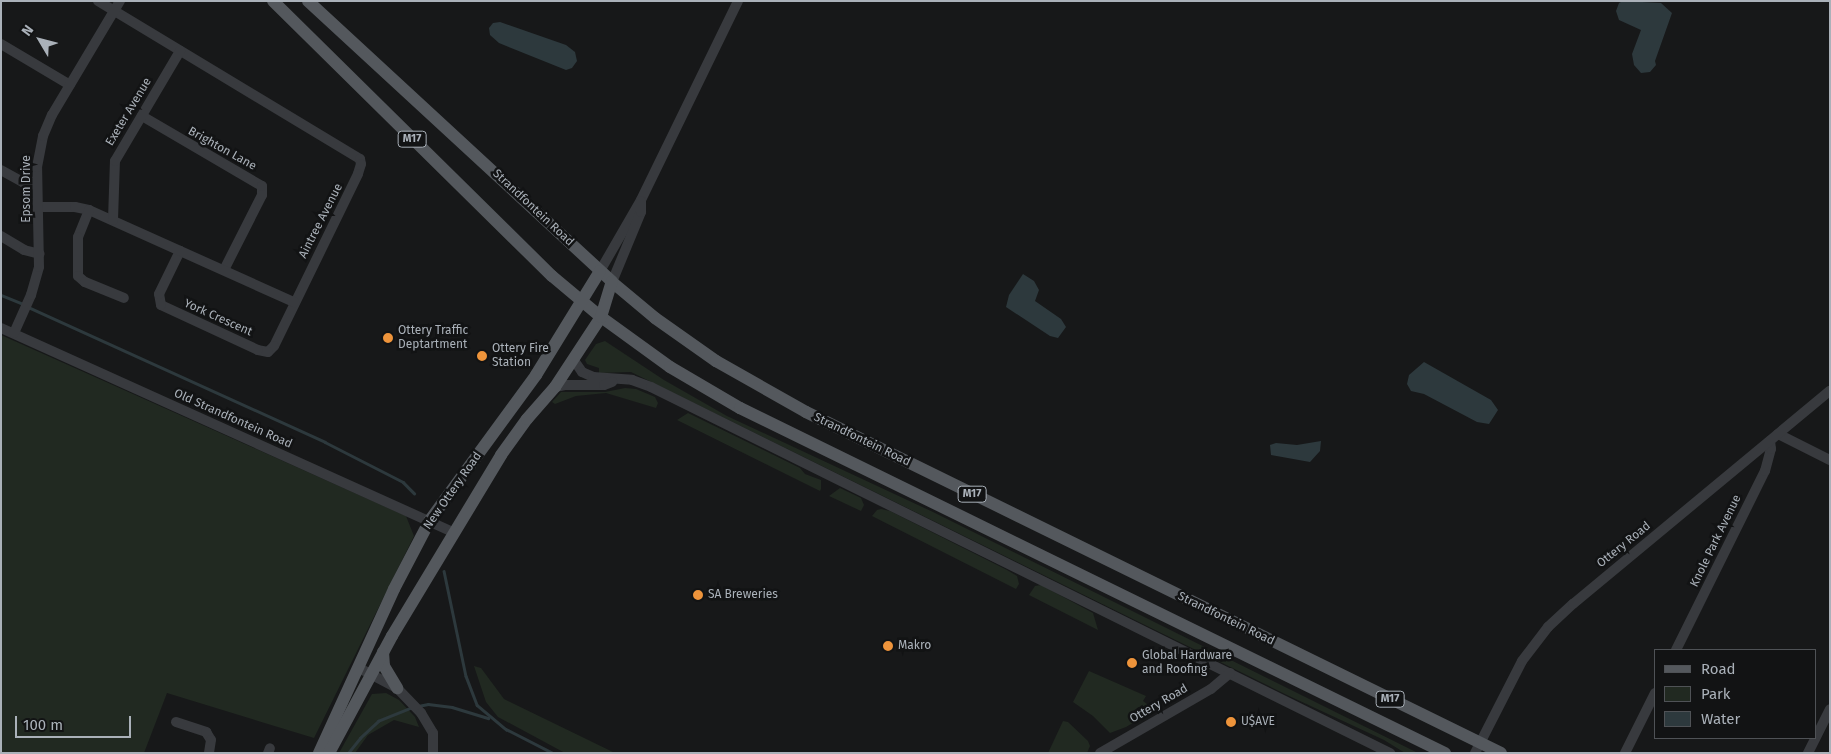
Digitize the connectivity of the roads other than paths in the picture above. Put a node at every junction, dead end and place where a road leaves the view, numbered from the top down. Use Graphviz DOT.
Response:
graph roads {
  1 [pos="98,1"];
  2 [pos="120,1"];
  3 [pos="273,1"];
  4 [pos="308,1"];
  5 [pos="738,1"];
  6 [pos="115,12"];
  7 [pos="1,44"];
  8 [pos="180,51"];
  9 [pos="70,85"];
  10 [pos="142,116"];
  11 [pos="1,170"];
  12 [pos="37,186"];
  13 [pos="641,200"];
  14 [pos="38,207"];
  15 [pos="89,210"];
  16 [pos="113,220"];
  17 [pos="1,236"];
  18 [pos="180,251"];
  19 [pos="40,254"];
  20 [pos="224,270"];
  21 [pos="600,271"];
  22 [pos="612,282"];
  23 [pos="124,298"];
  24 [pos="582,301"];
  25 [pos="294,302"];
  26 [pos="601,317"];
  27 [pos="1,328"];
  28 [pos="14,333"];
  29 [pos="573,359"];
  30 [pos="618,380"];
  31 [pos="555,387"];
  32 [pos="1830,391"];
  33 [pos="1774,438"];
  34 [pos="1830,460"];
  35 [pos="430,520"];
  36 [pos="455,532"];
  37 [pos="1676,649"];
  38 [pos="382,652"];
  39 [pos="359,668"];
  40 [pos="1230,673"];
  41 [pos="371,674"];
  42 [pos="397,688"];
  43 [pos="1654,695"];
  44 [pos="1830,709"];
  45 [pos="176,722"];
  46 [pos="1816,737"];
  47 [pos="1815,739"];
  48 [pos="1478,748"];
  49 [pos="1106,751"];
  50 [pos="209,753"];
  51 [pos="319,753"];
  52 [pos="329,753"];
  53 [pos="433,753"];
  54 [pos="1390,753"];
  55 [pos="1444,753"];
  56 [pos="1501,753"];
  57 [pos="1625,753"];
  58 [pos="1808,753"];
  1 -- 6 [label="street, Aintree Avenue"];
  2 -- 6 [label="street, Epsom Drive"];
  3 -- 24 [label="main road, Strandfontein Road / M17"];
  4 -- 21 [label="main road, Strandfontein Road / M17"];
  5 -- 13 [label="street"];
  6 -- 8 [label="street, Aintree Avenue"];
  6 -- 9 [label="street, Epsom Drive"];
  7 -- 9 [label="street"];
  8 -- 10 [label="street, Exeter Avenue"];
  8 -- 25 [label="street, Aintree Avenue"];
  9 -- 12 [label="street, Epsom Drive"];
  10 -- 16 [label="street, Exeter Avenue"];
  10 -- 20 [label="street, Brighton Lane"];
  11 -- 12 [label="street"];
  12 -- 14 [label="street, Epsom Drive"];
  13 -- 21 [label="street"];
  13 -- 22 [label="street"];
  14 -- 15 [label="street"];
  14 -- 19 [label="street, Epsom Drive"];
  15 -- 16 [label="street"];
  15 -- 23 [label="street"];
  16 -- 18 [label="street"];
  17 -- 19 [label="street"];
  18 -- 20 [label="street"];
  18 -- 25 [label="street, York Crescent"];
  19 -- 28 [label="street, Epsom Drive"];
  20 -- 25 [label="street"];
  21 -- 22 [label="main road, Strandfontein Road / M17"];
  21 -- 24 [label="main road, New Ottery Road"];
  22 -- 26 [label="main road, New Ottery Road"];
  22 -- 48 [label="main road, Strandfontein Road / M17"];
  24 -- 26 [label="main road, Strandfontein Road / M17"];
  24 -- 35 [label="main road, New Ottery Road"];
  26 -- 29 [label="main road, New Ottery Road"];
  26 -- 55 [label="main road, Strandfontein Road / M17"];
  27 -- 28 [label="street, Old Strandfontein Road"];
  28 -- 35 [label="street, Old Strandfontein Road"];
  29 -- 30 [label="street"];
  29 -- 31 [label="main road, New Ottery Road"];
  30 -- 31 [label="street"];
  30 -- 40 [label="street"];
  31 -- 36 [label="main road, New Ottery Road"];
  32 -- 33 [label="street, Ottery Road"];
  33 -- 34 [label="street"];
  33 -- 37 [label="street, Knole Park Avenue"];
  33 -- 48 [label="street, Ottery Road"];
  35 -- 36 [label="street, Old Strandfontein Road"];
  35 -- 39 [label="main road, New Ottery Road"];
  36 -- 38 [label="main road, New Ottery Road"];
  38 -- 41 [label="main road, New Ottery Road"];
  38 -- 42 [label="main road"];
  39 -- 41 [label="street"];
  39 -- 51 [label="main road, New Ottery Road"];
  40 -- 49 [label="street, Ottery Road"];
  40 -- 54 [label="street"];
  41 -- 42 [label="street"];
  41 -- 52 [label="main road, New Ottery Road"];
  42 -- 53 [label="street"];
  43 -- 57 [label="street"];
  44 -- 46 [label="street"];
  45 -- 50 [label="street"];
  47 -- 58 [label="street"];
  48 -- 56 [label="main road, Strandfontein Road / M17"];
}
